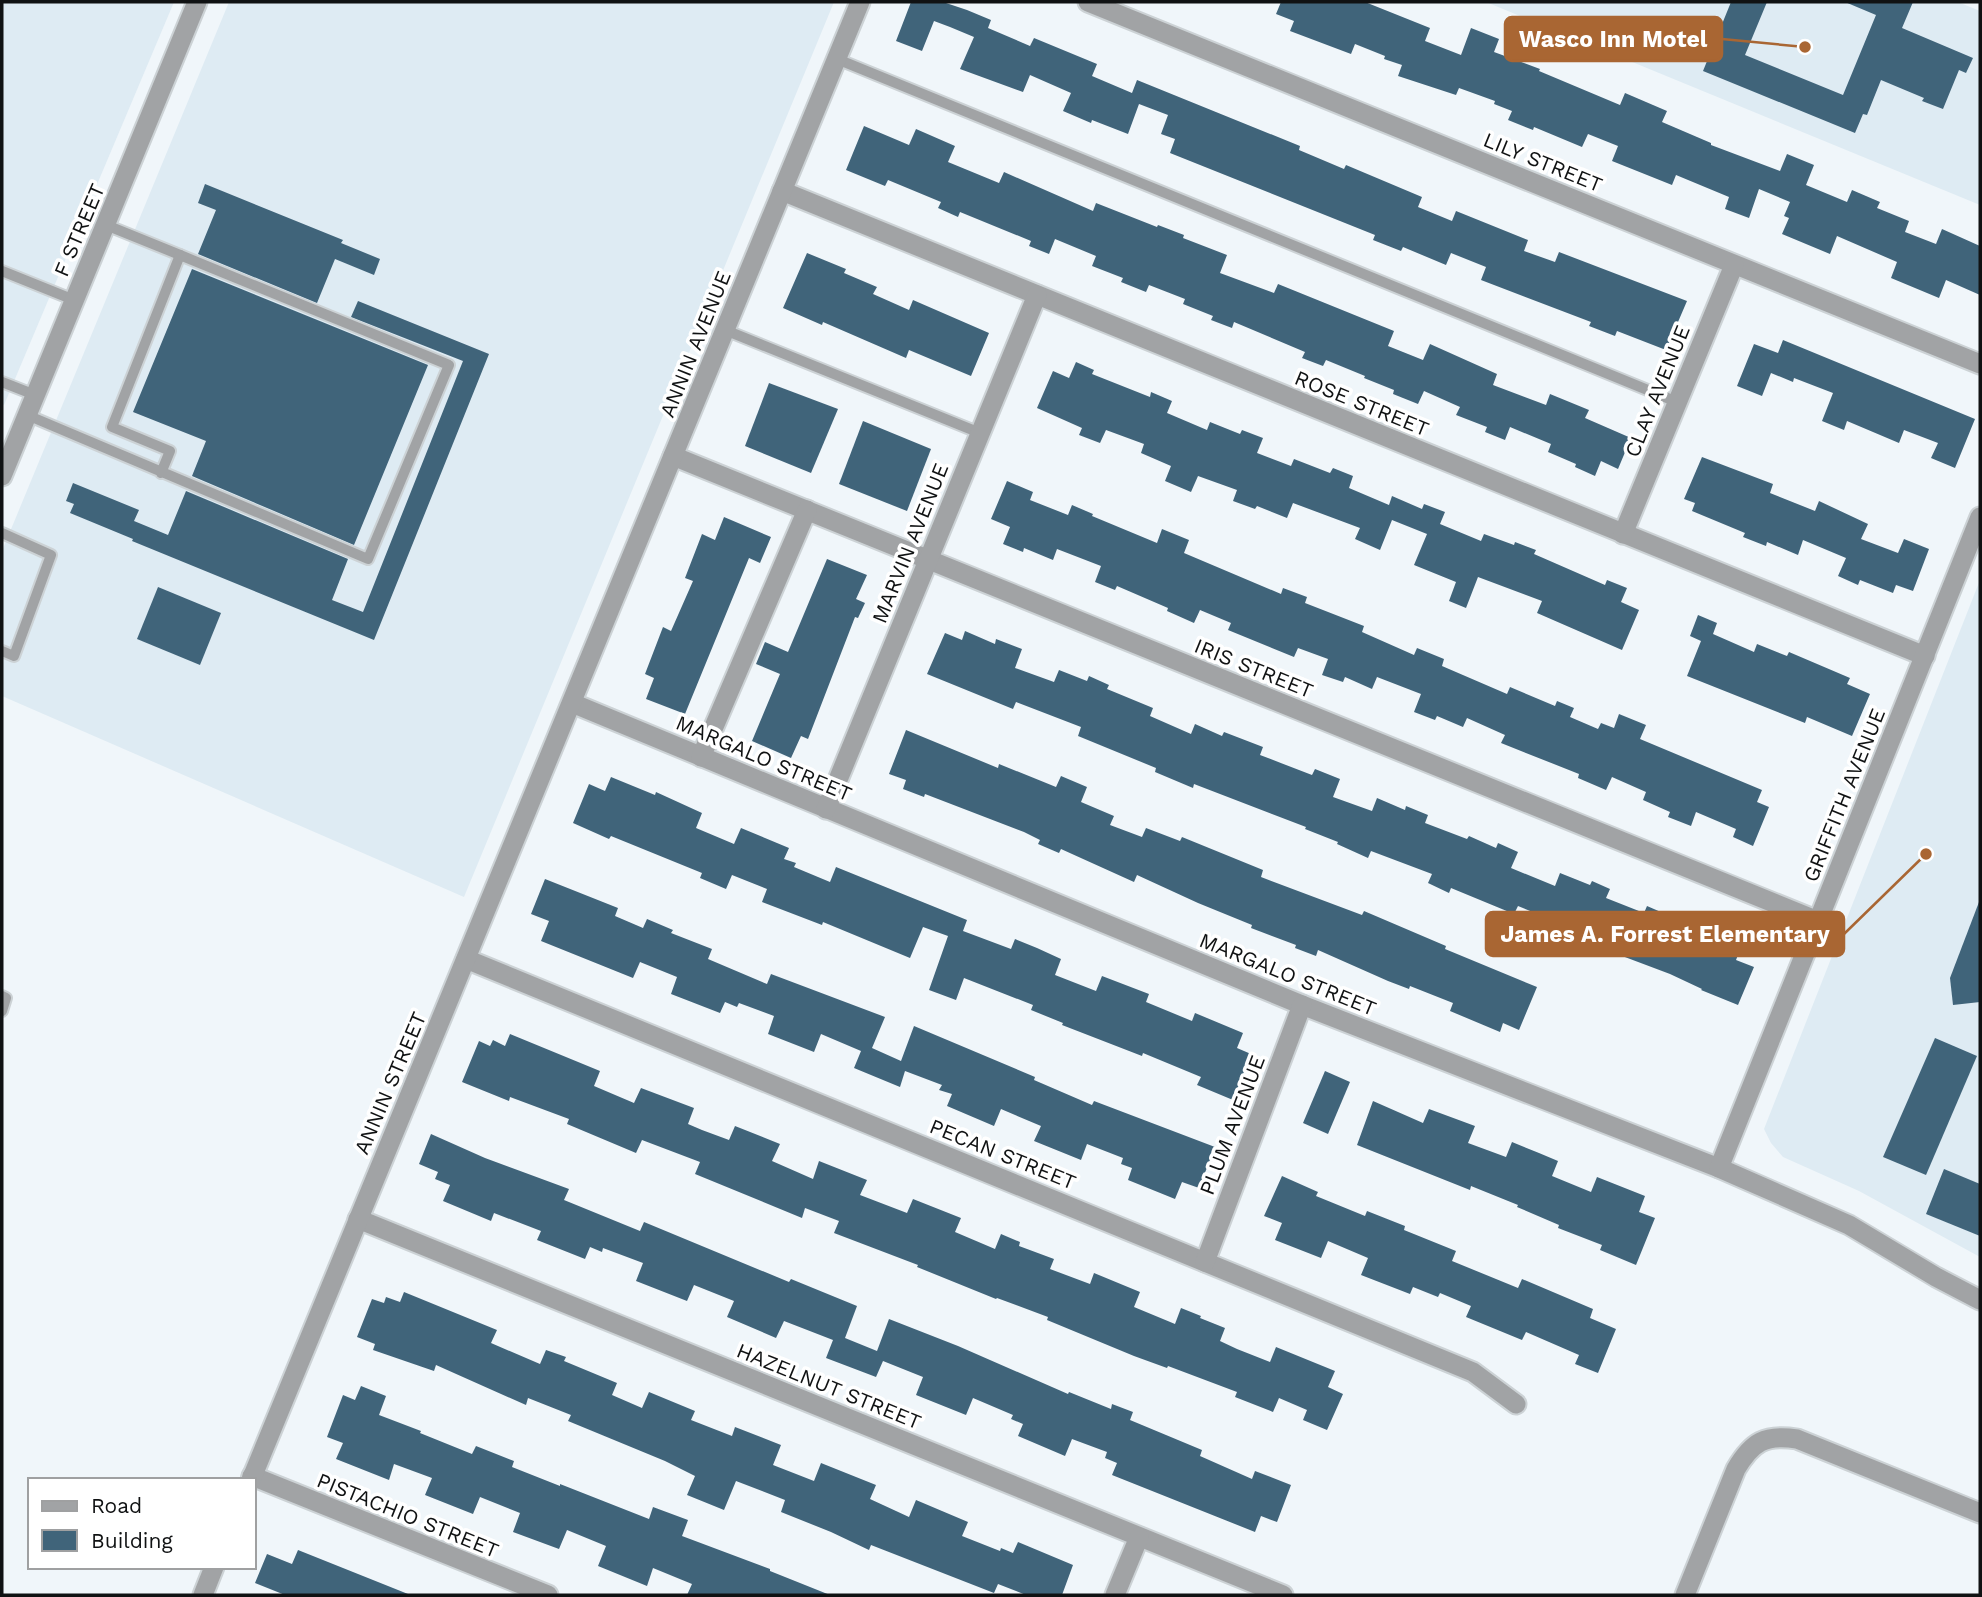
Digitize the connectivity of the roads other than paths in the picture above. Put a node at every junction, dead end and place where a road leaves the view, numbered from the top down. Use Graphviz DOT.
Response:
graph roads {
  1 [pos="197,2"];
  2 [pos="860,2"];
  3 [pos="1088,2"];
  4 [pos="837,59"];
  5 [pos="782,191"];
  6 [pos="106,225"];
  7 [pos="180,255"];
  8 [pos="1734,265"];
  9 [pos="2,271"];
  10 [pos="1037,296"];
  11 [pos="74,300"];
  12 [pos="725,330"];
  13 [pos="1980,365"];
  14 [pos="2,382"];
  15 [pos="35,395"];
  16 [pos="1677,402"];
  17 [pos="27,415"];
  18 [pos="980,433"];
  19 [pos="673,456"];
  20 [pos="161,473"];
  21 [pos="2,476"];
  22 [pos="807,510"];
  23 [pos="1980,517"];
  24 [pos="2,533"];
  25 [pos="1623,534"];
  26 [pos="928,560"];
  27 [pos="2,651"];
  28 [pos="1924,656"];
  29 [pos="572,703"];
  30 [pos="701,757"];
  31 [pos="826,809"];
  32 [pos="1818,921"];
  33 [pos="466,959"];
  34 [pos="2,996"];
  35 [pos="1302,1005"];
  36 [pos="2,1011"];
  37 [pos="1718,1168"];
  38 [pos="358,1219"];
  39 [pos="1205,1262"];
  40 [pos="1980,1300"];
  41 [pos="1516,1404"];
  42 [pos="251,1478"];
  43 [pos="256,1480"];
  44 [pos="1980,1513"];
  45 [pos="1139,1537"];
  46 [pos="213,1569"];
  47 [pos="203,1595"];
  48 [pos="548,1595"];
  49 [pos="1115,1595"];
  50 [pos="1283,1595"];
  51 [pos="1685,1595"];
  1 -- 6 [label="street, F STREET"];
  2 -- 4 [label="street, ANNIN AVENUE"];
  3 -- 8 [label="street, LILY STREET"];
  4 -- 5 [label="street, ANNIN AVENUE"];
  4 -- 16 [label="lane"];
  5 -- 10 [label="street, ROSE STREET"];
  5 -- 12 [label="street, ANNIN AVENUE"];
  6 -- 7 [label="lane"];
  6 -- 11 [label="street, F STREET"];
  7 -- 20 [label="lane"];
  7 -- 20 [label="lane"];
  8 -- 13 [label="street, LILY STREET"];
  8 -- 16 [label="street, CLAY AVENUE"];
  9 -- 11 [label="lane"];
  10 -- 18 [label="street, MARVIN AVENUE"];
  10 -- 25 [label="street, ROSE STREET"];
  11 -- 15 [label="street, F STREET"];
  12 -- 18 [label="lane"];
  12 -- 19 [label="street, ANNIN AVENUE"];
  14 -- 15 [label="lane"];
  15 -- 17 [label="street, F STREET"];
  16 -- 25 [label="street, CLAY AVENUE"];
  17 -- 20 [label="lane"];
  17 -- 21 [label="street, F STREET"];
  18 -- 26 [label="street, MARVIN AVENUE"];
  19 -- 22 [label="street, IRIS STREET"];
  19 -- 29 [label="street, ANNIN AVENUE"];
  22 -- 26 [label="street, IRIS STREET"];
  22 -- 30 [label="street"];
  23 -- 28 [label="street, GRIFFITH AVENUE"];
  24 -- 27 [label="lane"];
  25 -- 28 [label="street, ROSE STREET"];
  26 -- 31 [label="street, MARVIN AVENUE"];
  26 -- 32 [label="street, IRIS STREET"];
  28 -- 32 [label="street, GRIFFITH AVENUE"];
  29 -- 30 [label="street, MARGALO STREET"];
  29 -- 33 [label="street, ANNIN STREET"];
  30 -- 31 [label="street, MARGALO STREET"];
  31 -- 35 [label="street, MARGALO STREET"];
  32 -- 37 [label="street, GRIFFITH AVENUE"];
  33 -- 38 [label="street, ANNIN STREET"];
  33 -- 39 [label="street, PECAN STREET"];
  34 -- 36 [label="lane"];
  35 -- 37 [label="street, MARGALO STREET"];
  35 -- 39 [label="street, PLUM AVENUE"];
  37 -- 40 [label="street, MARGALO STREET"];
  38 -- 42 [label="street, ANNIN STREET"];
  38 -- 45 [label="street, HAZELNUT STREET"];
  39 -- 41 [label="street, PECAN STREET"];
  43 -- 48 [label="street, PISTACHIO STREET"];
  44 -- 51 [label="street"];
  45 -- 49 [label="street"];
  45 -- 50 [label="street, HAZELNUT STREET"];
  46 -- 47 [label="street"];
}
